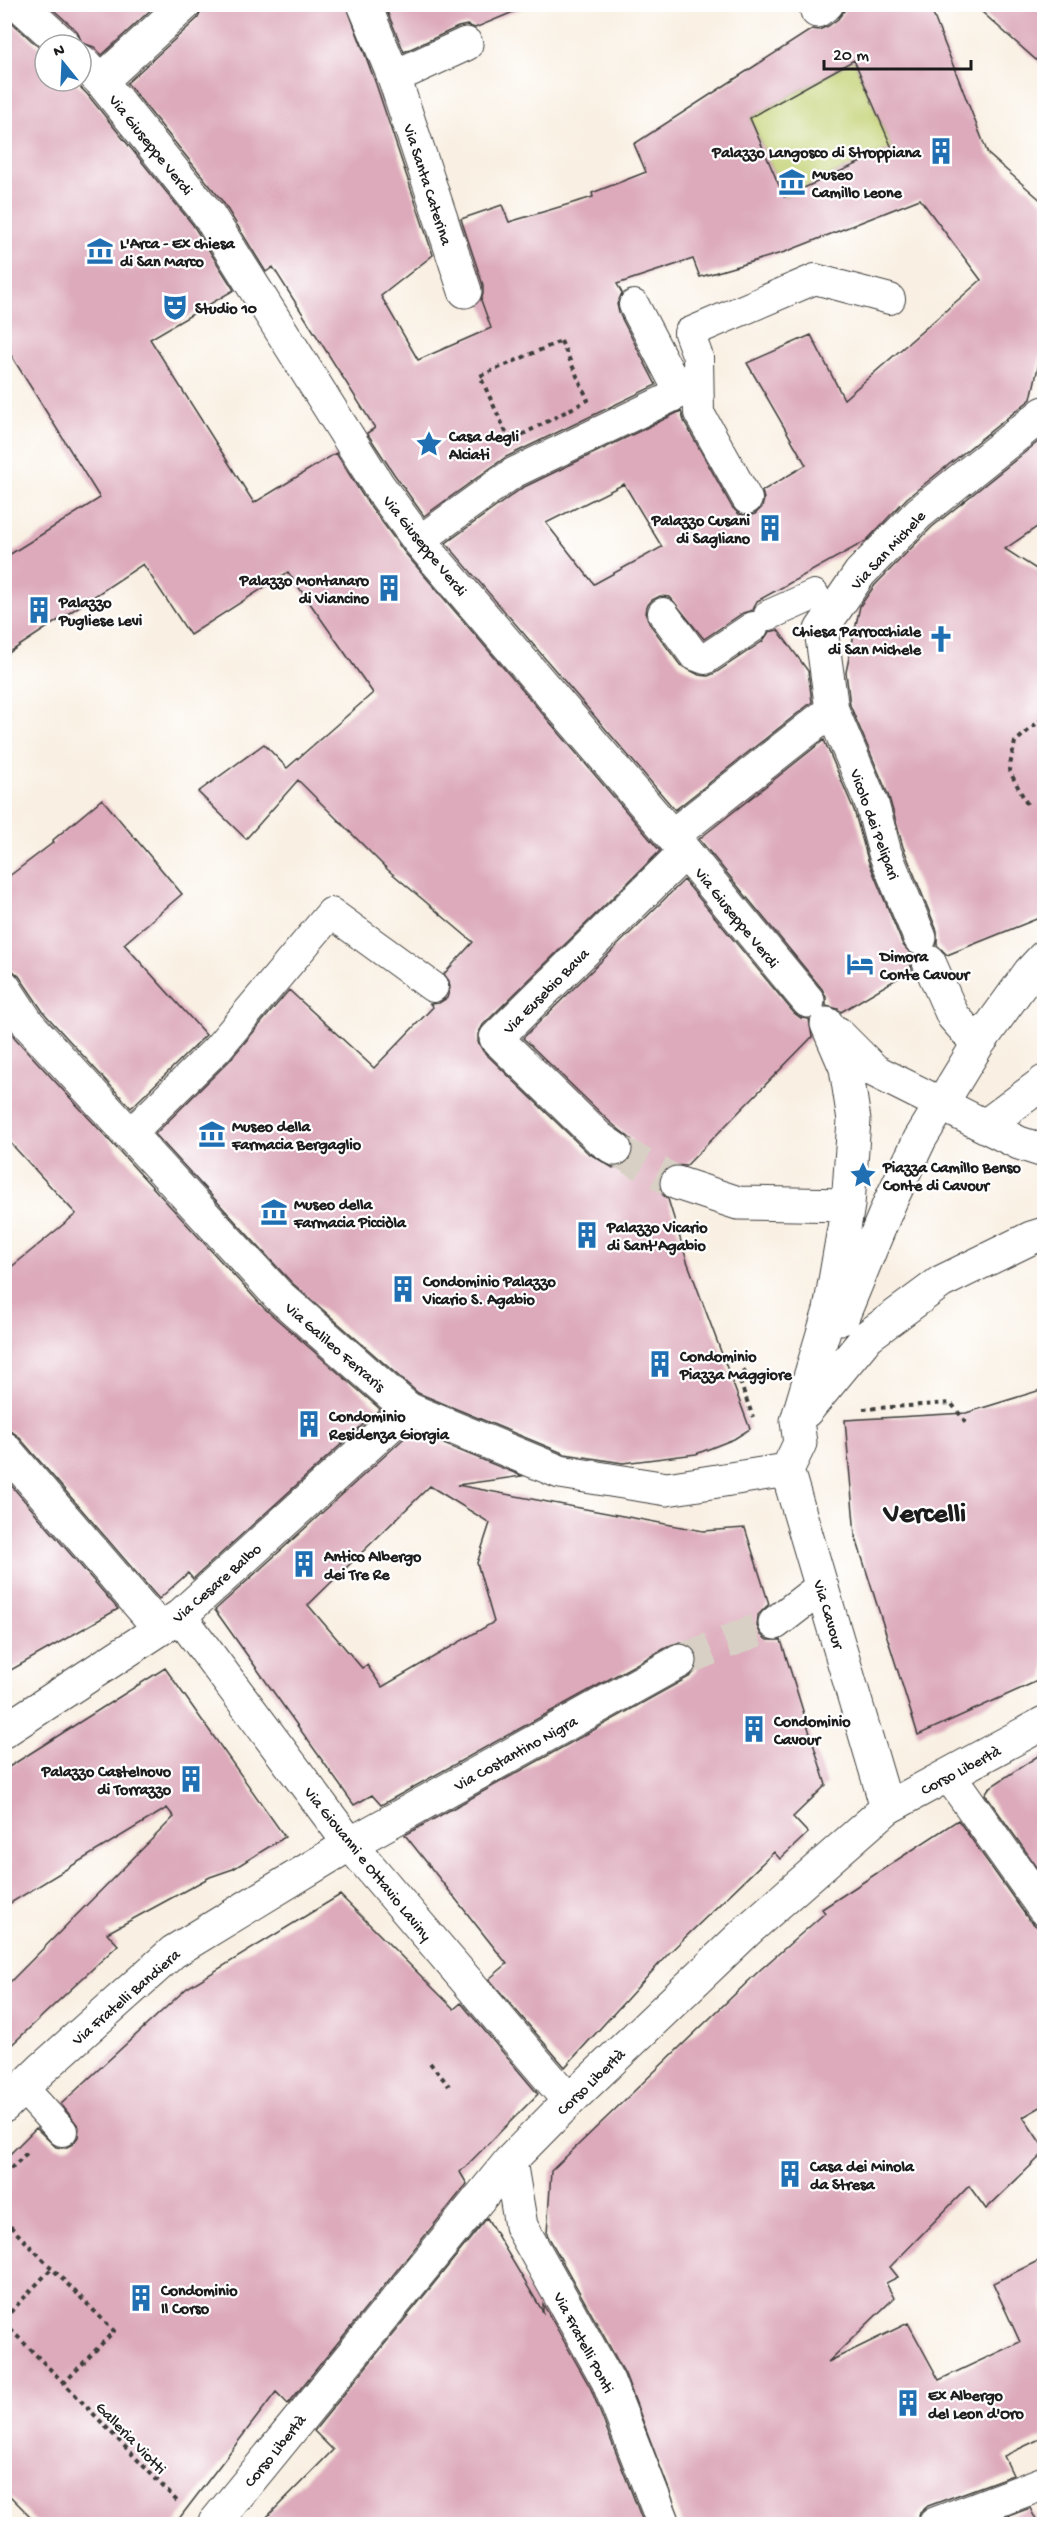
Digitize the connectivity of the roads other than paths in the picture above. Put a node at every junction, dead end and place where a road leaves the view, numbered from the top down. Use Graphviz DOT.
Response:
graph roads {
  1 [pos="19,4"];
  2 [pos="185,4"];
  3 [pos="364,4"];
  4 [pos="51,33"];
  5 [pos="466,44"];
  6 [pos="93,70"];
  7 [pos="93,73"];
  8 [pos="394,77"];
  9 [pos="465,291"];
  10 [pos="890,300"];
  11 [pos="634,305"];
  12 [pos="1044,413"];
  13 [pos="747,499"];
  14 [pos="419,541"];
  15 [pos="814,595"];
  16 [pos="663,613"];
  17 [pos="832,710"];
  18 [pos="678,844"];
  19 [pos="1044,957"];
  20 [pos="4,987"];
  21 [pos="433,987"];
  22 [pos="808,1001"];
  23 [pos="978,1044"];
  24 [pos="1044,1082"];
  25 [pos="941,1103"];
  26 [pos="985,1126"];
  27 [pos="130,1134"];
  28 [pos="615,1149"];
  29 [pos="1044,1152"];
  30 [pos="677,1183"];
  31 [pos="848,1205"];
  32 [pos="1044,1234"];
  33 [pos="408,1409"];
  34 [pos="797,1421"];
  35 [pos="4,1448"];
  36 [pos="786,1470"];
  37 [pos="822,1587"];
  38 [pos="170,1623"];
  39 [pos="775,1623"];
  40 [pos="680,1661"];
  41 [pos="1044,1724"];
  42 [pos="4,1731"];
  43 [pos="949,1775"];
  44 [pos="887,1808"];
  45 [pos="350,1844"];
  46 [pos="1044,1909"];
  47 [pos="14,2097"];
  48 [pos="569,2101"];
  49 [pos="62,2131"];
  50 [pos="510,2161"];
  51 [pos="1044,2483"];
  52 [pos="214,2524"];
  53 [pos="664,2524"];
  54 [pos="935,2524"];
  1 -- 4 [label="street"];
  2 -- 6 [label="street"];
  3 -- 8 [label="street, Via Santa Caterina"];
  5 -- 8 [label="street"];
  7 -- 14 [label="street, Via Giuseppe Verdi"];
  8 -- 9 [label="street, Via Santa Caterina"];
  10 -- 13 [label="lane"];
  11 -- 14 [label="lane"];
  12 -- 15 [label="street, Via San Michele"];
  14 -- 18 [label="street, Via Giuseppe Verdi"];
  15 -- 16 [label="lane"];
  15 -- 17 [label="street, Via San Michele"];
  17 -- 18 [label="street"];
  17 -- 23 [label="street, Vicolo dei Pelipari"];
  18 -- 22 [label="street, Via Giuseppe Verdi"];
  18 -- 28 [label="street, Via Eusebio Bava"];
  19 -- 23 [label="street"];
  20 -- 27 [label="street, Via Galileo Ferraris"];
  21 -- 27 [label="lane"];
  23 -- 25 [label="street"];
  24 -- 26 [label="street"];
  25 -- 26 [label="street"];
  25 -- 31 [label="street"];
  25 -- 34 [label="street"];
  26 -- 29 [label="street"];
  27 -- 33 [label="street, Via Galileo Ferraris"];
  30 -- 31 [label="street"];
  31 -- 34 [label="street"];
  32 -- 34 [label="street"];
  33 -- 36 [label="street, Via Galileo Ferraris"];
  33 -- 38 [label="street, Via Cesare Balbo"];
  34 -- 36 [label="street"];
  35 -- 38 [label="street, Via Giovanni e Ottavio Laviny"];
  36 -- 37 [label="street, Via Cavour"];
  37 -- 39 [label="street"];
  37 -- 44 [label="street, Via Cavour"];
  38 -- 42 [label="street, Via Cesare Balbo"];
  38 -- 45 [label="street, Via Giovanni e Ottavio Laviny"];
  40 -- 45 [label="street, Via Costantino Nigra"];
  41 -- 43 [label="street, Corso Libertà"];
  43 -- 44 [label="street, Corso Libertà"];
  43 -- 46 [label="street"];
  44 -- 48 [label="street, Corso Libertà"];
  45 -- 47 [label="street, Via Fratelli Bandiera"];
  45 -- 48 [label="street, Via Giovanni e Ottavio Laviny"];
  47 -- 49 [label="lane"];
  48 -- 50 [label="street, Corso Libertà"];
  50 -- 52 [label="street, Corso Libertà"];
  50 -- 53 [label="street, Via Fratelli Ponti"];
  51 -- 54 [label="street"];
}
